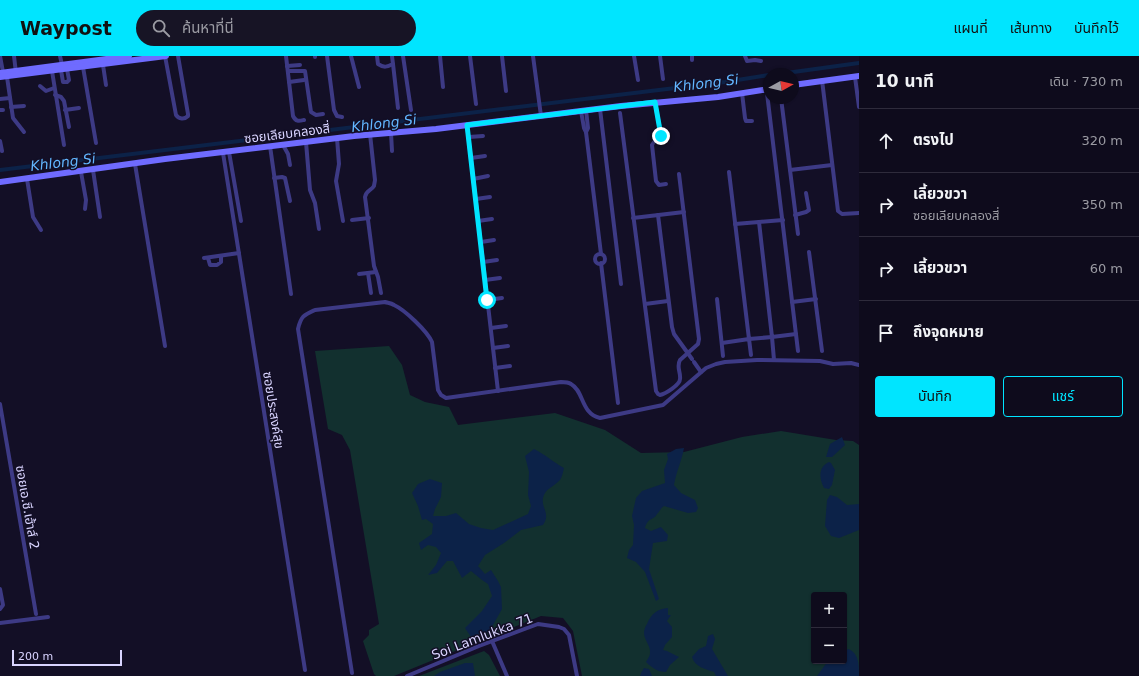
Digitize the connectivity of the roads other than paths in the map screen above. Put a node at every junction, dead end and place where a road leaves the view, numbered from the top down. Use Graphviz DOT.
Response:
graph roads {
  1 [pos="0,56"];
  2 [pos="14,56"];
  3 [pos="60,56"];
  4 [pos="125,56"];
  5 [pos="165,56"];
  6 [pos="178,56"];
  7 [pos="286,56"];
  8 [pos="327,56"];
  9 [pos="351,56"];
  10 [pos="377,56"];
  11 [pos="392,56"];
  12 [pos="403,56"];
  13 [pos="440,56"];
  14 [pos="470,56"];
  15 [pos="502,56"];
  16 [pos="533,56"];
  17 [pos="634,56"];
  18 [pos="660,56"];
  19 [pos="746,56"];
  20 [pos="102,60"];
  21 [pos="761,61"];
  22 [pos="82,62"];
  23 [pos="300,64"];
  24 [pos="393,64"];
  25 [pos="63,68"];
  26 [pos="288,69"];
  27 [pos="52,71"];
  28 [pos="16,73"];
  29 [pos="2,75"];
  30 [pos="857,77"];
  31 [pos="663,79"];
  32 [pos="304,80"];
  33 [pos="638,80"];
  34 [pos="822,80"];
  35 [pos="289,82"];
  36 [pos="799,84"];
  37 [pos="106,85"];
  38 [pos="40,86"];
  39 [pos="359,87"];
  40 [pos="444,87"];
  41 [pos="54,88"];
  42 [pos="506,91"];
  43 [pos="763,91"];
  44 [pos="742,93"];
  45 [pos="55,95"];
  46 [pos="10,98"];
  47 [pos="0,99"];
  48 [pos="655,102"];
  49 [pos="476,104"];
  50 [pos="770,104"];
  51 [pos="782,104"];
  52 [pos="11,106"];
  53 [pos="24,106"];
  54 [pos="859,107"];
  55 [pos="79,108"];
  56 [pos="398,108"];
  57 [pos="600,109"];
  58 [pos="65,110"];
  59 [pos="411,110"];
  60 [pos="583,111"];
  61 [pos="620,113"];
  62 [pos="323,114"];
  63 [pos="541,114"];
  64 [pos="342,116"];
  65 [pos="304,120"];
  66 [pos="752,122"];
  67 [pos="467,125"];
  68 [pos="69,127"];
  69 [pos="24,132"];
  70 [pos="391,133"];
  71 [pos="370,134"];
  72 [pos="483,136"];
  73 [pos="469,137"];
  74 [pos="337,138"];
  75 [pos="0,141"];
  76 [pos="306,142"];
  77 [pos="96,143"];
  78 [pos="64,145"];
  79 [pos="282,145"];
  80 [pos="270,146"];
  81 [pos="2,151"];
  82 [pos="392,151"];
  83 [pos="223,152"];
  84 [pos="230,152"];
  85 [pos="485,156"];
  86 [pos="471,158"];
  87 [pos="135,164"];
  88 [pos="290,165"];
  89 [pos="832,165"];
  90 [pos="93,170"];
  91 [pos="790,170"];
  92 [pos="81,172"];
  93 [pos="729,172"];
  94 [pos="679,174"];
  95 [pos="488,176"];
  96 [pos="274,178"];
  97 [pos="27,179"];
  98 [pos="473,179"];
  99 [pos="0,182"];
  100 [pos="666,184"];
  101 [pos="806,193"];
  102 [pos="490,197"];
  103 [pos="476,200"];
  104 [pos="290,201"];
  105 [pos="85,209"];
  106 [pos="684,212"];
  107 [pos="859,213"];
  108 [pos="795,214"];
  109 [pos="658,215"];
  110 [pos="100,217"];
  111 [pos="369,218"];
  112 [pos="633,218"];
  113 [pos="492,219"];
  114 [pos="352,220"];
  115 [pos="783,220"];
  116 [pos="242,221"];
  117 [pos="343,221"];
  118 [pos="478,221"];
  119 [pos="759,222"];
  120 [pos="735,224"];
  121 [pos="319,229"];
  122 [pos="41,230"];
  123 [pos="798,234"];
  124 [pos="494,240"];
  125 [pos="481,242"];
  126 [pos="809,252"];
  127 [pos="238,254"];
  128 [pos="600,254"];
  129 [pos="221,256"];
  130 [pos="497,260"];
  131 [pos="483,262"];
  132 [pos="601,263"];
  133 [pos="376,272"];
  134 [pos="368,273"];
  135 [pos="359,274"];
  136 [pos="500,278"];
  137 [pos="485,280"];
  138 [pos="621,284"];
  139 [pos="371,293"];
  140 [pos="381,293"];
  141 [pos="291,294"];
  142 [pos="502,298"];
  143 [pos="816,299"];
  144 [pos="487,300"];
  145 [pos="717,300"];
  146 [pos="668,301"];
  147 [pos="792,302"];
  148 [pos="645,304"];
  149 [pos="506,326"];
  150 [pos="490,328"];
  151 [pos="796,334"];
  152 [pos="772,337"];
  153 [pos="749,339"];
  154 [pos="722,343"];
  155 [pos="165,346"];
  156 [pos="508,346"];
  157 [pos="493,348"];
  158 [pos="798,351"];
  159 [pos="822,351"];
  160 [pos="688,352"];
  161 [pos="723,356"];
  162 [pos="751,356"];
  163 [pos="774,360"];
  164 [pos="859,365"];
  165 [pos="510,366"];
  166 [pos="495,368"];
  167 [pos="701,372"];
  168 [pos="498,391"];
  169 [pos="618,403"];
  170 [pos="0,404"];
  171 [pos="0,589"];
  172 [pos="0,609"];
  173 [pos="36,614"];
  174 [pos="48,617"];
  175 [pos="0,623"];
  176 [pos="492,641"];
  177 [pos="305,670"];
  178 [pos="351,675"];
  179 [pos="407,676"];
  180 [pos="507,676"];
  181 [pos="577,676"];
  1 -- 29 [label="street"];
  2 -- 28 [label="street"];
  3 -- 25 [label="street"];
  4 -- 20 [label="street"];
  5 -- 6 [label="street"];
  5 -- 20 [label="street"];
  7 -- 26 [label="street"];
  8 -- 64 [label="street"];
  9 -- 39 [label="street"];
  10 -- 24 [label="street"];
  11 -- 24 [label="street"];
  12 -- 59 [label="street"];
  13 -- 40 [label="street"];
  14 -- 49 [label="street"];
  15 -- 42 [label="street"];
  16 -- 63 [label="street"];
  17 -- 33 [label="street"];
  18 -- 31 [label="street"];
  19 -- 21 [label="street"];
  20 -- 22 [label="street"];
  20 -- 37 [label="street"];
  22 -- 25 [label="street"];
  22 -- 77 [label="street"];
  23 -- 26 [label="street"];
  24 -- 56 [label="street"];
  25 -- 27 [label="street"];
  25 -- 28 [label="street"];
  26 -- 35 [label="street"];
  26 -- 62 [label="street"];
  27 -- 28 [label="street"];
  27 -- 41 [label="street"];
  28 -- 29 [label="street"];
  29 -- 46 [label="street"];
  30 -- 34 [label="street"];
  30 -- 54 [label="street"];
  32 -- 35 [label="street"];
  34 -- 36 [label="street"];
  34 -- 89 [label="street"];
  35 -- 65 [label="street"];
  38 -- 41 [label="street"];
  41 -- 45 [label="street"];
  43 -- 44 [label="street, ซอยเลียบคลองสี่"];
  44 -- 48 [label="street, ซอยเลียบคลองสี่"];
  44 -- 66 [label="street"];
  45 -- 58 [label="street"];
  45 -- 78 [label="street"];
  46 -- 47 [label="street"];
  46 -- 52 [label="street"];
  48 -- 57 [label="street, ซอยเลียบคลองสี่"];
  48 -- 100 [label="street"];
  50 -- 115 [label="street"];
  51 -- 91 [label="street"];
  52 -- 53 [label="street"];
  52 -- 69 [label="street"];
  55 -- 58 [label="street"];
  57 -- 60 [label="street, ซอยเลียบคลองสี่"];
  57 -- 138 [label="street"];
  58 -- 68 [label="street"];
  60 -- 63 [label="street, ซอยเลียบคลองสี่"];
  60 -- 128 [label="street"];
  61 -- 112 [label="street"];
  63 -- 67 [label="street, ซอยเลียบคลองสี่"];
  67 -- 70 [label="street, ซอยเลียบคลองสี่"];
  67 -- 73 [label="street"];
  70 -- 71 [label="street, ซอยเลียบคลองสี่"];
  70 -- 82 [label="street"];
  71 -- 74 [label="street, ซอยเลียบคลองสี่"];
  71 -- 111 [label="street"];
  72 -- 73 [label="street"];
  73 -- 86 [label="street"];
  74 -- 76 [label="street, ซอยเลียบคลองสี่"];
  74 -- 117 [label="street"];
  75 -- 81 [label="street"];
  76 -- 79 [label="street, ซอยเลียบคลองสี่"];
  76 -- 121 [label="street"];
  79 -- 80 [label="street, ซอยเลียบคลองสี่"];
  79 -- 88 [label="street"];
  80 -- 84 [label="street, ซอยเลียบคลองสี่"];
  80 -- 96 [label="street"];
  83 -- 84 [label="street, ซอยเลียบคลองสี่"];
  83 -- 87 [label="street, ซอยเลียบคลองสี่"];
  83 -- 127 [label="street, ซอยประสงค์สุข"];
  84 -- 116 [label="street"];
  85 -- 86 [label="street"];
  86 -- 98 [label="street"];
  87 -- 90 [label="street, ซอยเลียบคลองสี่"];
  87 -- 155 [label="street"];
  89 -- 91 [label="street"];
  89 -- 107 [label="street"];
  90 -- 92 [label="street, ซอยเลียบคลองสี่"];
  90 -- 110 [label="street"];
  91 -- 108 [label="street"];
  92 -- 97 [label="street, ซอยเลียบคลองสี่"];
  92 -- 105 [label="street"];
  93 -- 120 [label="street"];
  94 -- 106 [label="street"];
  95 -- 98 [label="street"];
  96 -- 104 [label="street"];
  96 -- 141 [label="street"];
  97 -- 99 [label="street, ซอยเลียบคลองสี่"];
  97 -- 122 [label="street"];
  98 -- 103 [label="street"];
  101 -- 108 [label="street"];
  102 -- 103 [label="street"];
  103 -- 118 [label="street"];
  106 -- 109 [label="street"];
  106 -- 160 [label="street"];
  108 -- 123 [label="street"];
  109 -- 112 [label="street"];
  109 -- 146 [label="street"];
  111 -- 114 [label="street"];
  111 -- 133 [label="street"];
  112 -- 148 [label="street"];
  113 -- 118 [label="street"];
  115 -- 119 [label="street"];
  115 -- 147 [label="street"];
  118 -- 125 [label="street"];
  119 -- 120 [label="street"];
  119 -- 152 [label="street"];
  120 -- 153 [label="street"];
  124 -- 125 [label="street"];
  125 -- 131 [label="street"];
  126 -- 143 [label="street"];
  127 -- 129 [label="street"];
  127 -- 177 [label="street, ซอยประสงค์สุข"];
  128 -- 132 [label="street"];
  128 -- 132 [label="street"];
  129 -- 129 [label="street"];
  130 -- 131 [label="street"];
  131 -- 137 [label="street"];
  132 -- 169 [label="street"];
  133 -- 134 [label="street"];
  133 -- 140 [label="street"];
  134 -- 135 [label="street"];
  134 -- 139 [label="street"];
  136 -- 137 [label="street"];
  137 -- 144 [label="street"];
  142 -- 144 [label="street"];
  143 -- 147 [label="street"];
  143 -- 159 [label="street"];
  144 -- 150 [label="street"];
  145 -- 154 [label="street"];
  146 -- 148 [label="street"];
  146 -- 160 [label="street"];
  147 -- 151 [label="street"];
  148 -- 160 [label="street"];
  149 -- 150 [label="street"];
  150 -- 157 [label="street"];
  151 -- 152 [label="street"];
  151 -- 158 [label="street"];
  152 -- 153 [label="street"];
  152 -- 163 [label="street"];
  153 -- 154 [label="street"];
  153 -- 162 [label="street"];
  154 -- 161 [label="street"];
  156 -- 157 [label="street"];
  157 -- 166 [label="street"];
  160 -- 167 [label="street"];
  163 -- 164 [label="street"];
  163 -- 167 [label="street"];
  165 -- 166 [label="street"];
  166 -- 168 [label="street"];
  167 -- 168 [label="street"];
  168 -- 178 [label="street"];
  170 -- 173 [label="street, ซอยเอ.ซี.เฮ้าส์ 2"];
  171 -- 172 [label="street"];
  174 -- 175 [label="street"];
  176 -- 179 [label="street, Soi Lamlukka 71"];
  176 -- 180 [label="street"];
  176 -- 181 [label="street, Soi Lamlukka 71"];
}
